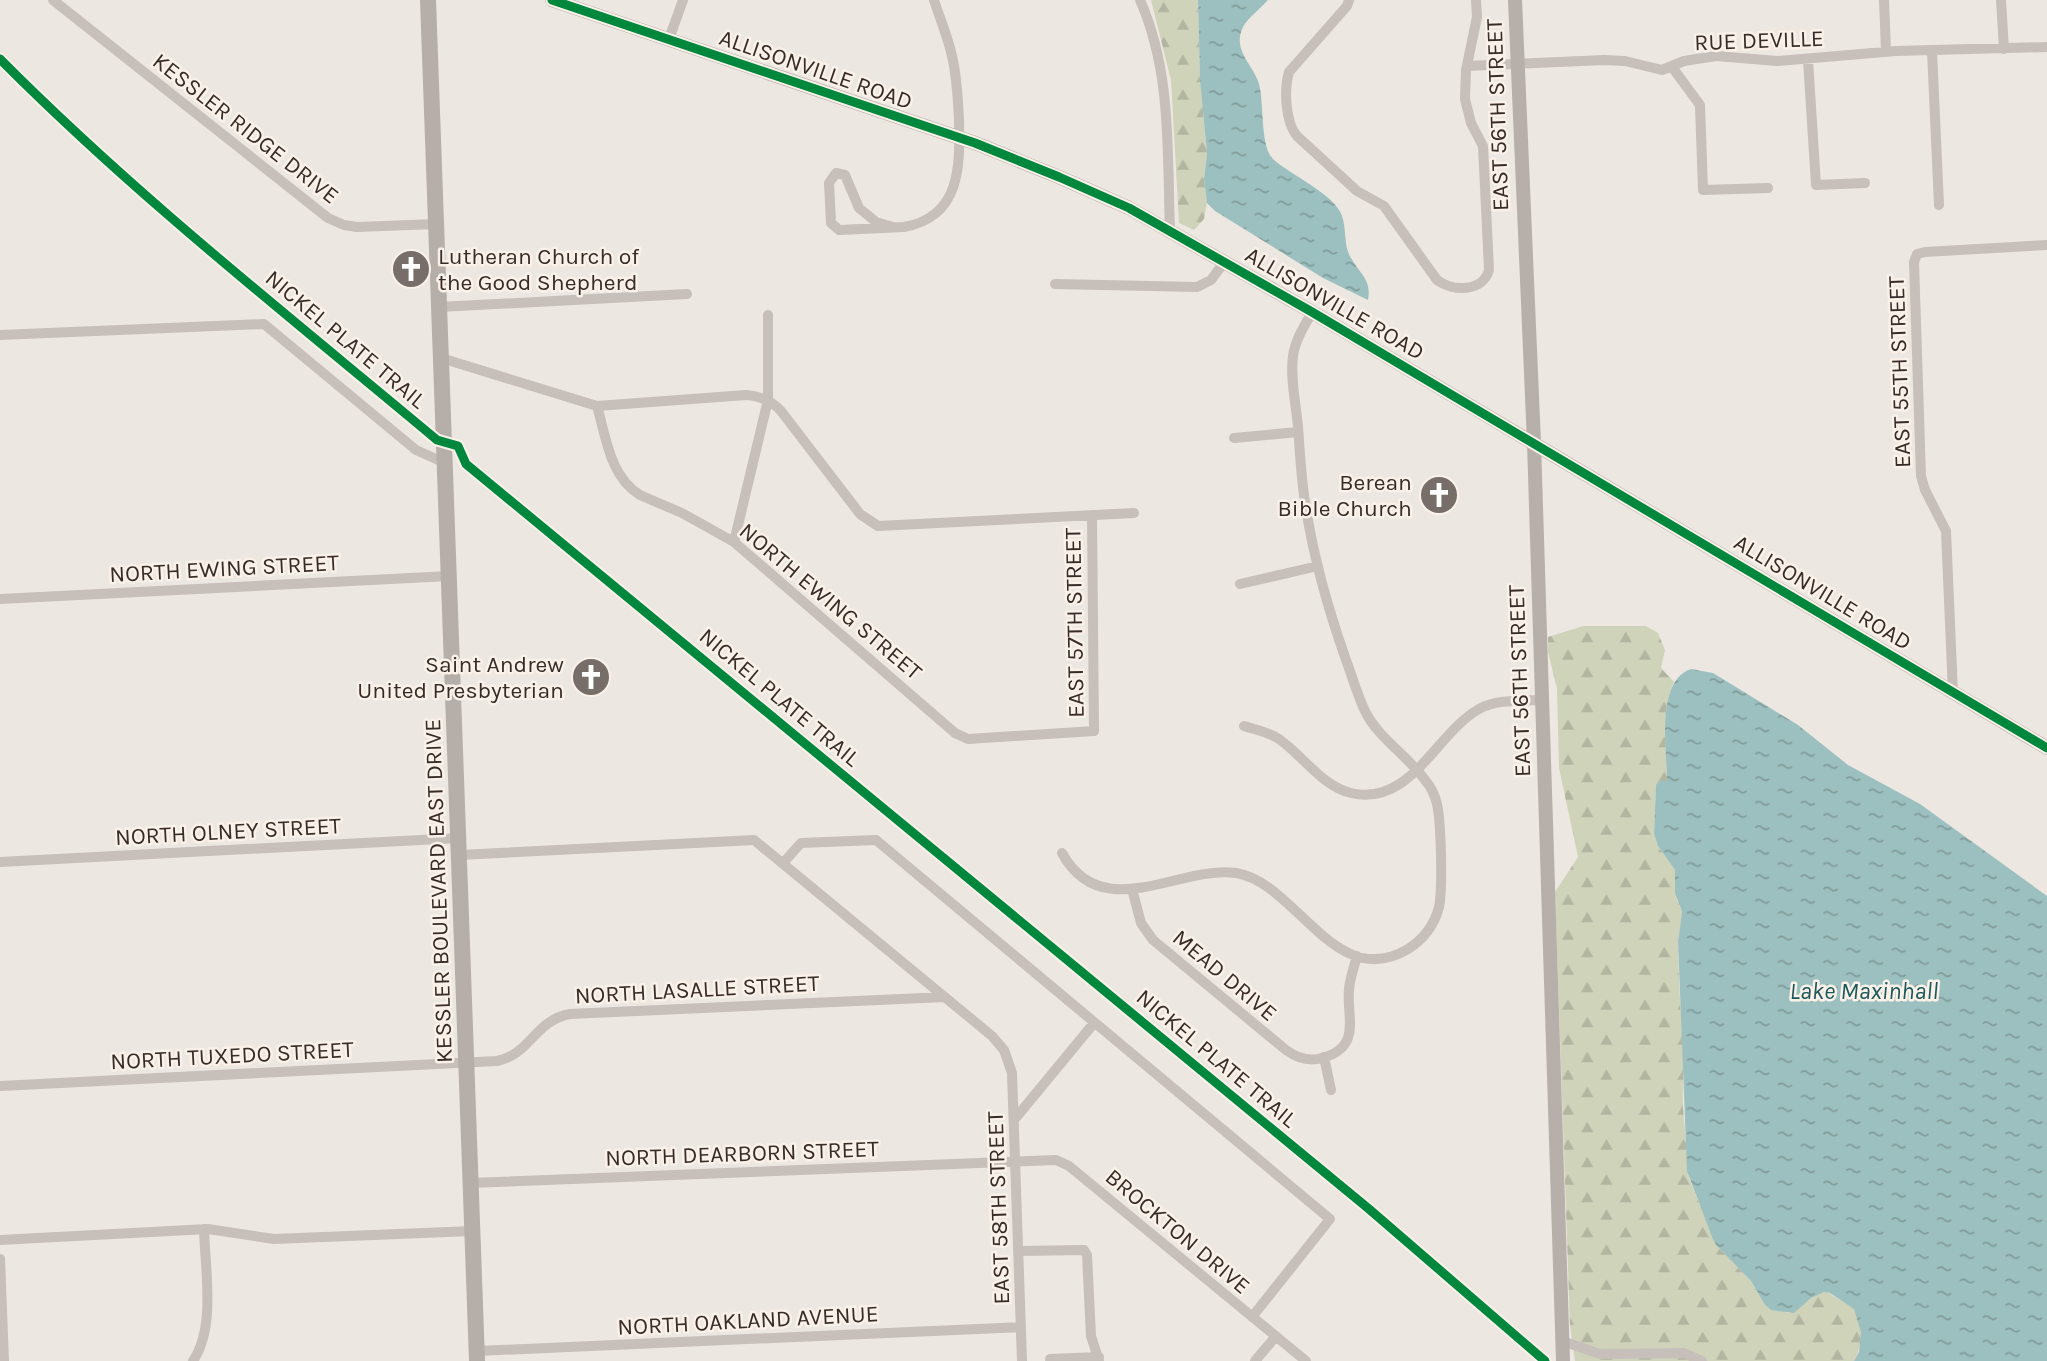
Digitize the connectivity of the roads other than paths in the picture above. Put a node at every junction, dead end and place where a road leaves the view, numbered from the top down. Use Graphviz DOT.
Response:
graph roads {
  1 [pos="53,0"];
  2 [pos="428,0"];
  3 [pos="552,0"];
  4 [pos="683,0"];
  5 [pos="934,0"];
  6 [pos="1140,0"];
  7 [pos="1349,0"];
  8 [pos="1476,0"];
  9 [pos="1515,0"];
  10 [pos="1884,0"];
  11 [pos="2001,0"];
  12 [pos="669,39"];
  13 [pos="2047,49"];
  14 [pos="2004,50"];
  15 [pos="1886,51"];
  16 [pos="1932,51"];
  17 [pos="1808,60"];
  18 [pos="1518,64"];
  19 [pos="1467,66"];
  20 [pos="1672,67"];
  21 [pos="959,138"];
  22 [pos="1866,183"];
  23 [pos="1768,188"];
  24 [pos="1939,205"];
  25 [pos="437,224"];
  26 [pos="893,227"];
  27 [pos="1170,230"];
  28 [pos="2047,245"];
  29 [pos="1226,261"];
  30 [pos="1055,284"];
  31 [pos="687,294"];
  32 [pos="439,307"];
  33 [pos="1312,312"];
  34 [pos="768,315"];
  35 [pos="0,335"];
  36 [pos="441,358"];
  37 [pos="768,400"];
  38 [pos="597,405"];
  39 [pos="1298,432"];
  40 [pos="1234,438"];
  41 [pos="1534,443"];
  42 [pos="445,463"];
  43 [pos="1134,513"];
  44 [pos="1092,516"];
  45 [pos="734,542"];
  46 [pos="1318,566"];
  47 [pos="449,576"];
  48 [pos="1240,584"];
  49 [pos="0,599"];
  50 [pos="1953,693"];
  51 [pos="1542,701"];
  52 [pos="1244,726"];
  53 [pos="1094,731"];
  54 [pos="2047,748"];
  55 [pos="1416,769"];
  56 [pos="458,838"];
  57 [pos="1062,853"];
  58 [pos="459,855"];
  59 [pos="0,862"];
  60 [pos="783,863"];
  61 [pos="1132,888"];
  62 [pos="1357,956"];
  63 [pos="945,997"];
  64 [pos="1094,1023"];
  65 [pos="1324,1057"];
  66 [pos="467,1062"];
  67 [pos="0,1086"];
  68 [pos="1331,1090"];
  69 [pos="1014,1120"];
  70 [pos="1015,1161"];
  71 [pos="470,1183"];
  72 [pos="204,1230"];
  73 [pos="472,1231"];
  74 [pos="0,1240"];
  75 [pos="1018,1251"];
  76 [pos="0,1259"];
  77 [pos="1252,1317"];
  78 [pos="1021,1327"];
  79 [pos="1276,1336"];
  80 [pos="1563,1341"];
  81 [pos="477,1356"];
  82 [pos="1050,1359"];
  83 [pos="1099,1359"];
  84 [pos="4,1361"];
  85 [pos="193,1361"];
  86 [pos="1023,1361"];
  87 [pos="1255,1361"];
  88 [pos="1306,1361"];
  89 [pos="1563,1361"];
  90 [pos="1702,1361"];
  1 -- 25 [label="street, KESSLER RIDGE DRIVE"];
  2 -- 25 [label="main road, KESSLER BOULEVARD EAST DRIVE"];
  3 -- 12 [label="main road, ALLISONVILLE ROAD"];
  4 -- 12 [label="street"];
  5 -- 21 [label="street"];
  6 -- 27 [label="street"];
  7 -- 19 [label="street"];
  8 -- 19 [label="street"];
  9 -- 18 [label="main road, EAST 56TH STREET"];
  10 -- 15 [label="street"];
  11 -- 14 [label="street"];
  12 -- 21 [label="main road, ALLISONVILLE ROAD"];
  13 -- 14 [label="street, RUE DEVILLE"];
  14 -- 16 [label="street, RUE DEVILLE"];
  15 -- 16 [label="street, RUE DEVILLE"];
  15 -- 17 [label="street, RUE DEVILLE"];
  16 -- 24 [label="street"];
  17 -- 20 [label="street, RUE DEVILLE"];
  17 -- 22 [label="street"];
  18 -- 19 [label="street, RUE DEVILLE"];
  18 -- 20 [label="street, RUE DEVILLE"];
  18 -- 41 [label="main road, EAST 56TH STREET"];
  20 -- 23 [label="street"];
  21 -- 26 [label="street"];
  21 -- 27 [label="main road, ALLISONVILLE ROAD"];
  25 -- 32 [label="main road, KESSLER BOULEVARD EAST DRIVE"];
  26 -- 26 [label="street"];
  27 -- 29 [label="main road, ALLISONVILLE ROAD"];
  28 -- 50 [label="street, EAST 55TH STREET"];
  29 -- 30 [label="street"];
  29 -- 33 [label="main road, ALLISONVILLE ROAD"];
  31 -- 32 [label="street"];
  32 -- 36 [label="main road, KESSLER BOULEVARD EAST DRIVE"];
  33 -- 39 [label="street"];
  33 -- 41 [label="main road, ALLISONVILLE ROAD"];
  34 -- 37 [label="street"];
  35 -- 42 [label="street"];
  36 -- 38 [label="street"];
  36 -- 42 [label="main road, KESSLER BOULEVARD EAST DRIVE"];
  37 -- 38 [label="street"];
  37 -- 44 [label="street"];
  37 -- 45 [label="street"];
  38 -- 45 [label="street, NORTH EWING STREET"];
  39 -- 40 [label="street"];
  39 -- 46 [label="street"];
  41 -- 50 [label="main road, ALLISONVILLE ROAD"];
  41 -- 51 [label="main road, EAST 56TH STREET"];
  42 -- 47 [label="main road, KESSLER BOULEVARD EAST DRIVE"];
  43 -- 44 [label="street"];
  44 -- 53 [label="street, EAST 57TH STREET"];
  45 -- 53 [label="street, NORTH EWING STREET"];
  46 -- 48 [label="street"];
  46 -- 55 [label="street"];
  47 -- 49 [label="street, NORTH EWING STREET"];
  47 -- 56 [label="main road, KESSLER BOULEVARD EAST DRIVE"];
  50 -- 54 [label="main road, ALLISONVILLE ROAD"];
  51 -- 55 [label="street"];
  51 -- 80 [label="main road, EAST 56TH STREET"];
  52 -- 55 [label="street"];
  55 -- 62 [label="street"];
  56 -- 58 [label="main road, KESSLER BOULEVARD EAST DRIVE"];
  56 -- 59 [label="street, NORTH OLNEY STREET"];
  57 -- 61 [label="street"];
  58 -- 60 [label="street"];
  58 -- 66 [label="main road, KESSLER BOULEVARD EAST DRIVE"];
  60 -- 63 [label="street"];
  60 -- 64 [label="street"];
  61 -- 62 [label="street"];
  61 -- 65 [label="street, MEAD DRIVE"];
  62 -- 65 [label="street"];
  63 -- 66 [label="street, NORTH LASALLE STREET"];
  63 -- 69 [label="street, EAST 58TH STREET"];
  64 -- 69 [label="street"];
  64 -- 77 [label="street"];
  65 -- 68 [label="street"];
  66 -- 67 [label="street, NORTH TUXEDO STREET"];
  66 -- 71 [label="main road, KESSLER BOULEVARD EAST DRIVE"];
  69 -- 70 [label="street, EAST 58TH STREET"];
  70 -- 71 [label="street, NORTH DEARBORN STREET"];
  70 -- 75 [label="street, EAST 58TH STREET"];
  70 -- 77 [label="street, BROCKTON DRIVE"];
  71 -- 73 [label="main road, KESSLER BOULEVARD EAST DRIVE"];
  72 -- 73 [label="street"];
  72 -- 74 [label="street"];
  72 -- 85 [label="street"];
  73 -- 81 [label="main road, KESSLER BOULEVARD EAST DRIVE"];
  75 -- 78 [label="street, EAST 58TH STREET"];
  75 -- 83 [label="street"];
  76 -- 84 [label="street"];
  77 -- 79 [label="street, BROCKTON DRIVE"];
  78 -- 81 [label="street, NORTH OAKLAND AVENUE"];
  78 -- 86 [label="street, EAST 58TH STREET"];
  79 -- 87 [label="street"];
  79 -- 88 [label="street, BROCKTON DRIVE"];
  80 -- 89 [label="main road, EAST 56TH STREET"];
  80 -- 90 [label="street"];
  82 -- 83 [label="street"];
}
